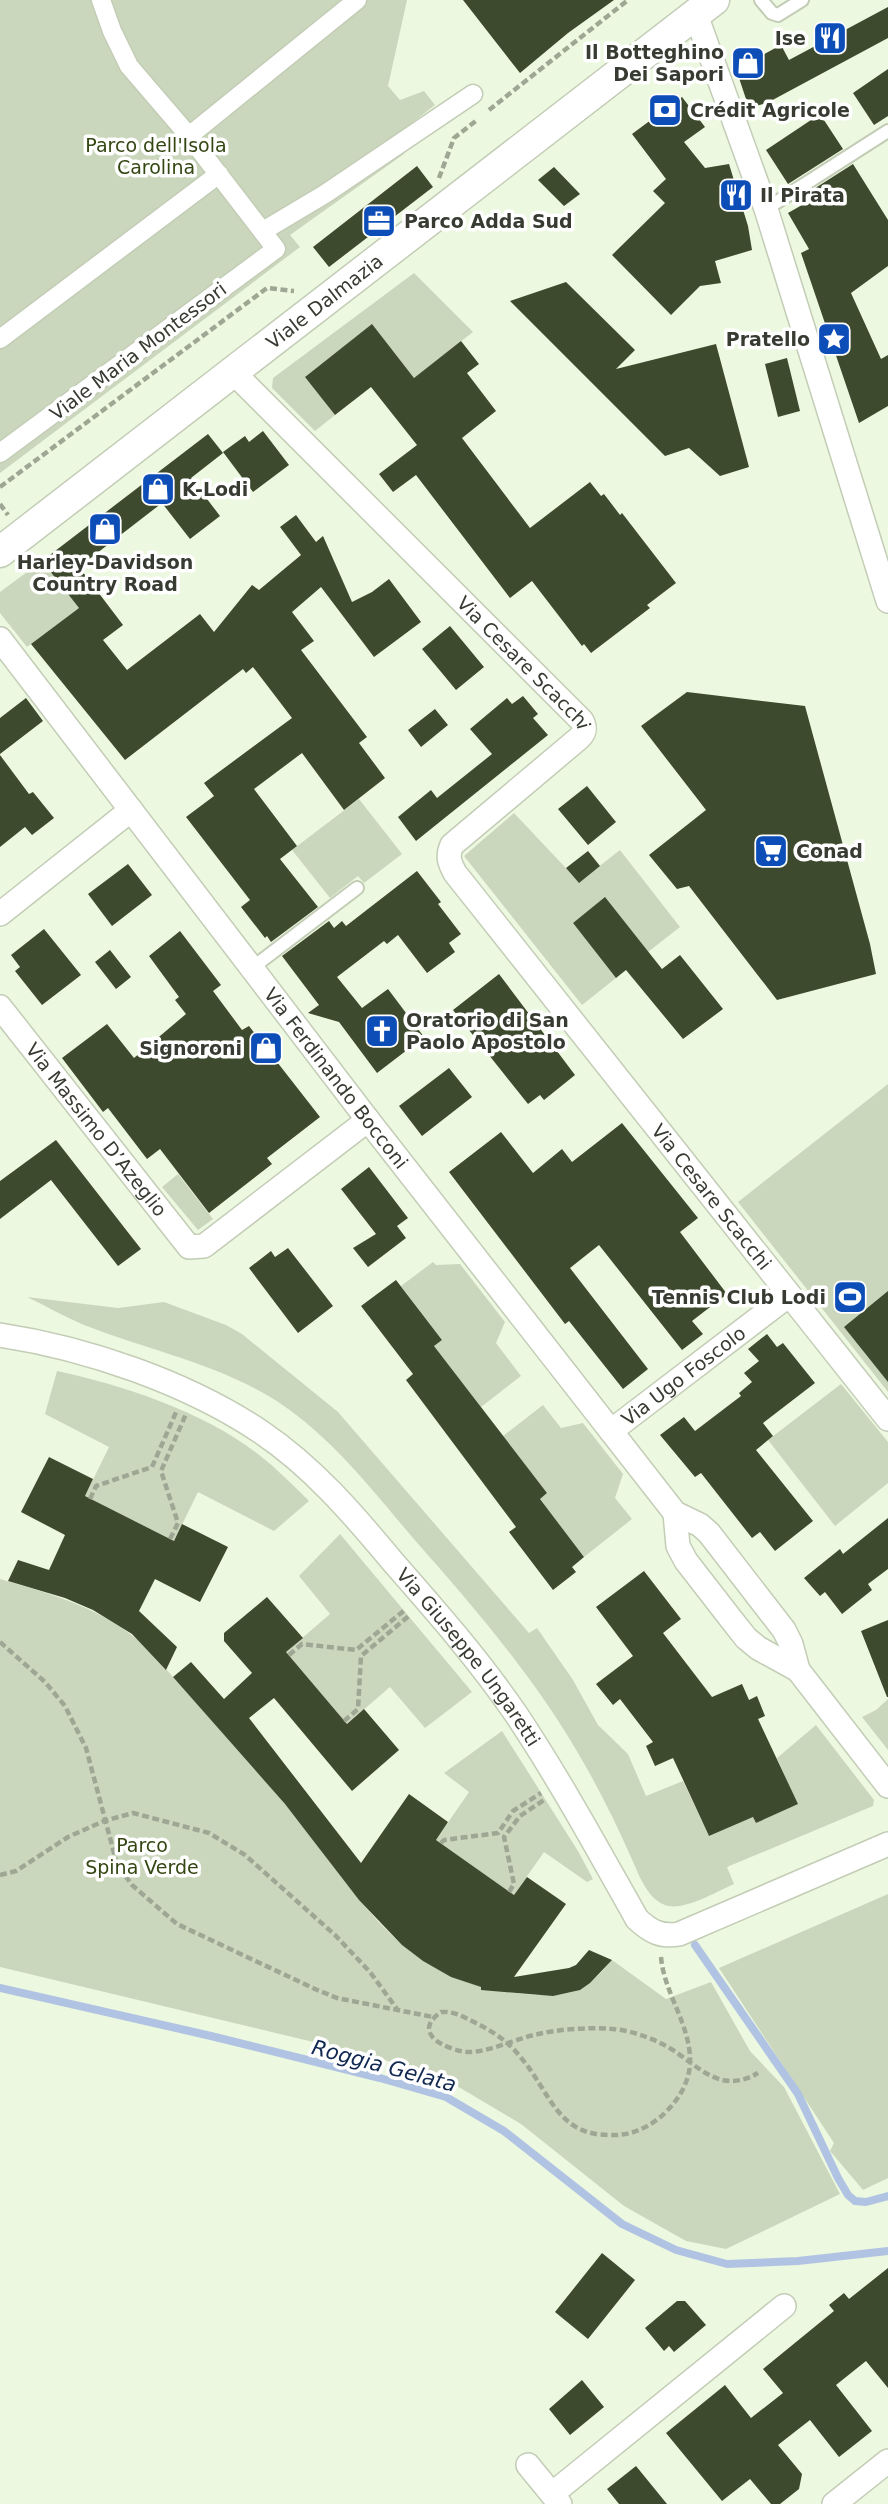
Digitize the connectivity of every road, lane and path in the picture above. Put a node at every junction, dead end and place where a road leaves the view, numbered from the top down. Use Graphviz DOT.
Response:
graph roads {
  1 [pos="101,0"];
  2 [pos="357,0"];
  3 [pos="628,0"];
  4 [pos="761,0"];
  5 [pos="802,0"];
  6 [pos="705,7"];
  7 [pos="473,94"];
  8 [pos="487,112"];
  9 [pos="478,119"];
  10 [pos="888,131"];
  11 [pos="189,136"];
  12 [pos="219,174"];
  13 [pos="436,186"];
  14 [pos="766,209"];
  15 [pos="263,231"];
  16 [pos="300,292"];
  17 [pos="0,321"];
  18 [pos="20,324"];
  19 [pos="0,339"];
  20 [pos="234,373"];
  21 [pos="0,453"];
  22 [pos="0,487"];
  23 [pos="0,552"];
  24 [pos="882,557"];
  25 [pos="888,601"];
  26 [pos="0,639"];
  27 [pos="131,810"];
  28 [pos="357,888"];
  29 [pos="0,914"];
  30 [pos="252,968"];
  31 [pos="0,1007"];
  32 [pos="368,1120"];
  33 [pos="789,1295"];
  34 [pos="0,1335"];
  35 [pos="190,1393"];
  36 [pos="888,1419"];
  37 [pos="611,1432"];
  38 [pos="90,1499"];
  39 [pos="675,1513"];
  40 [pos="170,1539"];
  41 [pos="425,1598"];
  42 [pos="0,1642"];
  43 [pos="289,1655"];
  44 [pos="798,1670"];
  45 [pos="344,1721"];
  46 [pos="888,1786"];
  47 [pos="562,1788"];
  48 [pos="104,1821"];
  49 [pos="441,1843"];
  50 [pos="888,1844"];
  51 [pos="0,1875"];
  52 [pos="509,1892"];
  53 [pos="666,1936"];
  54 [pos="397,2010"];
  55 [pos="433,2017"];
  56 [pos="508,2043"];
  57 [pos="690,2063"];
  58 [pos="758,2073"];
  59 [pos="785,2306"];
  60 [pos="888,2461"];
  61 [pos="528,2465"];
  62 [pos="556,2499"];
  63 [pos="834,2504"];
  1 -- 11 [label="street"];
  2 -- 11 [label="street"];
  3 -- 8 [label="path"];
  4 -- 5 [label="lane"];
  6 -- 14 [label="street"];
  6 -- 20 [label="street, Viale Dalmazia"];
  7 -- 15 [label="street"];
  9 -- 13 [label="path"];
  10 -- 14 [label="lane"];
  11 -- 12 [label="street"];
  12 -- 15 [label="street"];
  12 -- 18 [label="street"];
  14 -- 24 [label="street"];
  15 -- 21 [label="street, Viale Maria Montessori"];
  16 -- 22 [label="path"];
  17 -- 18 [label="street"];
  18 -- 19 [label="street"];
  20 -- 23 [label="street, Viale Dalmazia"];
  20 -- 33 [label="street, Via Cesare Scacchi"];
  24 -- 25 [label="street"];
  26 -- 27 [label="street, Via Ferdinando Bocconi"];
  27 -- 29 [label="street"];
  27 -- 30 [label="street, Via Ferdinando Bocconi"];
  28 -- 30 [label="lane"];
  30 -- 32 [label="street, Via Ferdinando Bocconi"];
  31 -- 32 [label="street, Via Massimo D’Azeglio"];
  32 -- 37 [label="street, Via Ferdinando Bocconi"];
  33 -- 36 [label="street, Via Cesare Scacchi"];
  33 -- 37 [label="street, Via Ugo Foscolo"];
  34 -- 35 [label="street, Via Giuseppe Ungaretti"];
  35 -- 38 [label="path"];
  35 -- 40 [label="path"];
  35 -- 41 [label="street, Via Giuseppe Ungaretti"];
  37 -- 39 [label="street, Via Ferdinando Bocconi"];
  39 -- 44 [label="street, Via Ferdinando Bocconi"];
  39 -- 44 [label="street, Via Ferdinando Bocconi"];
  41 -- 43 [label="path"];
  41 -- 45 [label="path"];
  41 -- 47 [label="street, Via Giuseppe Ungaretti"];
  42 -- 48 [label="path"];
  44 -- 46 [label="street, Via Ferdinando Bocconi"];
  47 -- 49 [label="path"];
  47 -- 52 [label="path"];
  47 -- 53 [label="street, Via Giuseppe Ungaretti"];
  48 -- 51 [label="path"];
  48 -- 54 [label="path"];
  48 -- 54 [label="path"];
  50 -- 53 [label="street"];
  53 -- 57 [label="path"];
  54 -- 55 [label="path"];
  55 -- 56 [label="path"];
  55 -- 56 [label="path"];
  56 -- 57 [label="path"];
  56 -- 57 [label="path"];
  57 -- 58 [label="path"];
  59 -- 62 [label="street"];
  60 -- 63 [label="street"];
  61 -- 62 [label="street"];
}
